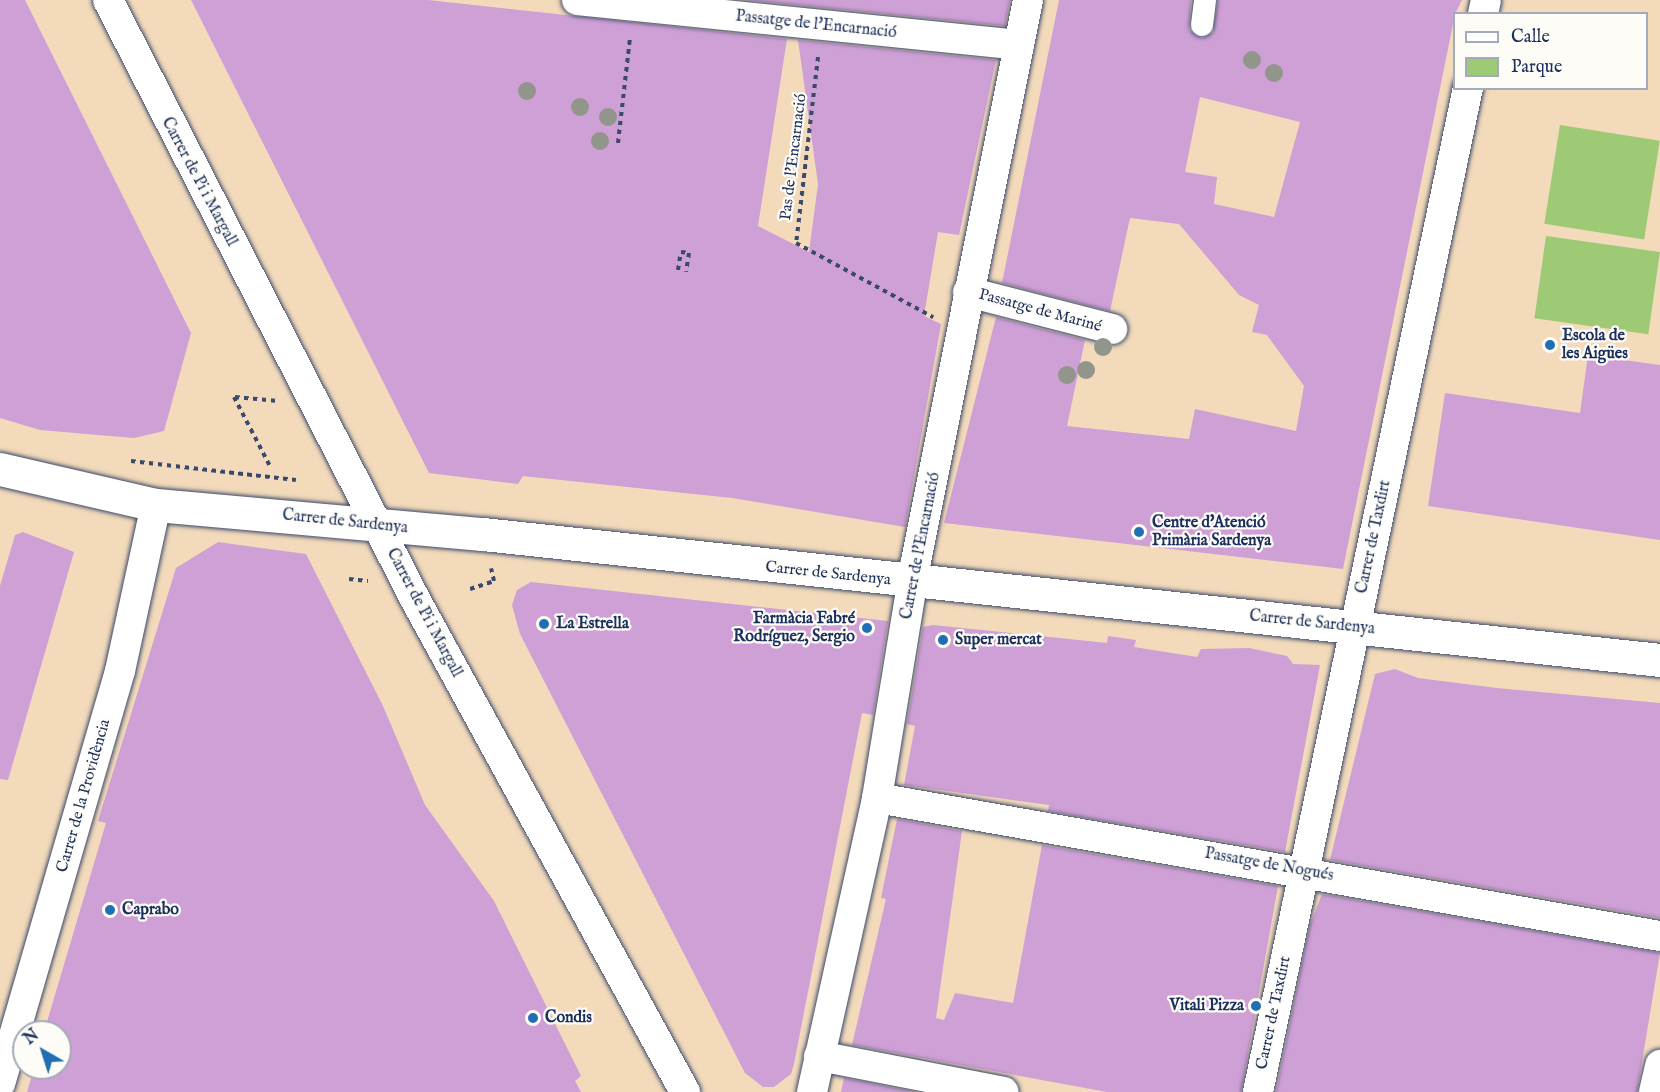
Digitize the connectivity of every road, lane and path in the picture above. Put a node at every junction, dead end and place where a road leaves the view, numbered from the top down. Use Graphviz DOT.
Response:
graph roads {
  1 [pos="108,0"];
  2 [pos="577,0"];
  3 [pos="1028,0"];
  4 [pos="1205,0"];
  5 [pos="633,6"];
  6 [pos="1202,25"];
  7 [pos="822,26"];
  8 [pos="1019,45"];
  9 [pos="1468,90"];
  10 [pos="618,143"];
  11 [pos="678,270"];
  12 [pos="686,272"];
  13 [pos="968,292"];
  14 [pos="933,317"];
  15 [pos="1112,329"];
  16 [pos="288,402"];
  17 [pos="124,460"];
  18 [pos="271,468"];
  19 [pos="0,469"];
  20 [pos="308,482"];
  21 [pos="156,505"];
  22 [pos="378,525"];
  23 [pos="349,579"];
  24 [pos="494,581"];
  25 [pos="380,582"];
  26 [pos="913,583"];
  27 [pos="470,589"];
  28 [pos="1355,628"];
  29 [pos="1660,660"];
  30 [pos="877,798"];
  31 [pos="1304,871"];
  32 [pos="1660,936"];
  33 [pos="819,1056"];
  34 [pos="1660,1065"];
  35 [pos="0,1084"];
  36 [pos="685,1092"];
  37 [pos="812,1092"];
  38 [pos="1004,1092"];
  39 [pos="1258,1092"];
  40 [pos="1654,1092"];
  1 -- 22 [label="street, Carrer de Pi i Margall"];
  2 -- 5 [label="street, Passatge de l'Encarnació"];
  3 -- 8 [label="street, Carrer de l'Encarnació"];
  4 -- 6 [label="street"];
  5 -- 7 [label="street, Passatge de l'Encarnació"];
  5 -- 10 [label="path"];
  7 -- 8 [label="street, Passatge de l'Encarnació"];
  7 -- 14 [label="path, Pas de l'Encarnació"];
  8 -- 13 [label="street, Carrer de l'Encarnació"];
  9 -- 28 [label="street, Carrer de Taxdirt"];
  11 -- 12 [label="path"];
  13 -- 15 [label="street, Passatge de Mariné"];
  13 -- 26 [label="street, Carrer de l'Encarnació"];
  16 -- 18 [label="path"];
  17 -- 20 [label="path"];
  19 -- 21 [label="street, Carrer de Sardenya"];
  21 -- 22 [label="street, Carrer de Sardenya"];
  21 -- 35 [label="street, Carrer de la Providència"];
  22 -- 26 [label="street, Carrer de Sardenya"];
  22 -- 36 [label="street, Carrer de Pi i Margall"];
  23 -- 25 [label="path, Carrer de Pi i Margall"];
  24 -- 27 [label="path"];
  26 -- 28 [label="street, Carrer de Sardenya"];
  26 -- 30 [label="street, Carrer de l'Encarnació"];
  28 -- 29 [label="street, Carrer de Sardenya"];
  28 -- 31 [label="street, Carrer de Taxdirt"];
  30 -- 31 [label="street, Passatge de Nogués"];
  30 -- 33 [label="street, Carrer de l'Encarnació"];
  31 -- 32 [label="street, Passatge de Nogués"];
  31 -- 39 [label="street, Carrer de Taxdirt"];
  33 -- 37 [label="street, Carrer de l'Encarnació"];
  33 -- 38 [label="street"];
  34 -- 40 [label="street"];
}
